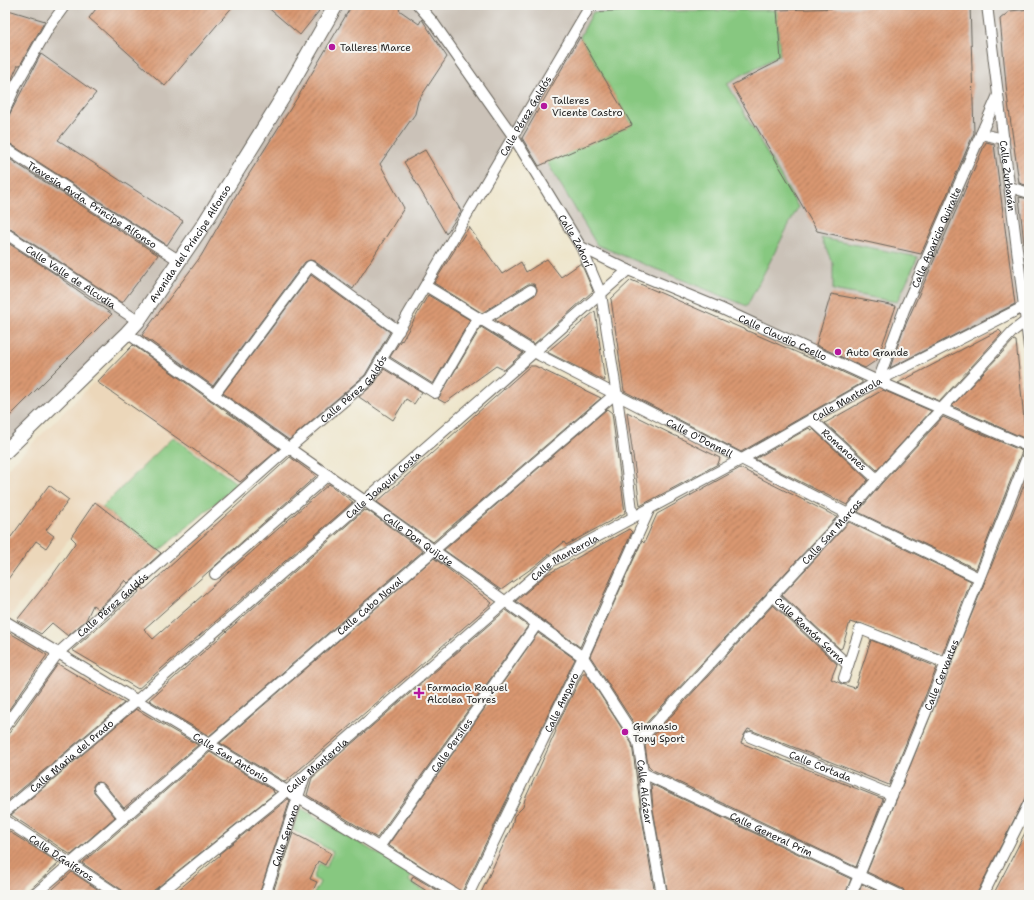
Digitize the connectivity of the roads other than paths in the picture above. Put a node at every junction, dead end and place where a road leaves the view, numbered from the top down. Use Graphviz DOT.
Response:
graph roads {
  1 [pos="65,5"];
  2 [pos="336,5"];
  3 [pos="418,5"];
  4 [pos="625,5"];
  5 [pos="991,5"];
  6 [pos="998,95"];
  7 [pos="5,110"];
  8 [pos="981,134"];
  9 [pos="513,136"];
  10 [pos="1004,139"];
  11 [pos="5,148"];
  12 [pos="1010,187"];
  13 [pos="1029,193"];
  14 [pos="5,233"];
  15 [pos="581,247"];
  16 [pos="180,261"];
  17 [pos="628,270"];
  18 [pos="426,286"];
  19 [pos="531,290"];
  20 [pos="600,294"];
  21 [pos="1026,306"];
  22 [pos="138,320"];
  23 [pos="480,320"];
  24 [pos="1026,321"];
  25 [pos="399,331"];
  26 [pos="127,333"];
  27 [pos="1029,347"];
  28 [pos="534,352"];
  29 [pos="382,360"];
  30 [pos="878,381"];
  31 [pos="214,395"];
  32 [pos="616,395"];
  33 [pos="942,408"];
  34 [pos="811,419"];
  35 [pos="1029,447"];
  36 [pos="289,448"];
  37 [pos="5,452"];
  38 [pos="1029,452"];
  39 [pos="742,459"];
  40 [pos="328,475"];
  41 [pos="877,479"];
  42 [pos="366,501"];
  43 [pos="650,508"];
  44 [pos="848,514"];
  45 [pos="633,517"];
  46 [pos="433,551"];
  47 [pos="215,574"];
  48 [pos="979,578"];
  49 [pos="772,595"];
  50 [pos="505,601"];
  51 [pos="5,621"];
  52 [pos="537,624"];
  53 [pos="58,653"];
  54 [pos="583,657"];
  55 [pos="946,663"];
  56 [pos="848,665"];
  57 [pos="844,678"];
  58 [pos="137,700"];
  59 [pos="5,726"];
  60 [pos="750,737"];
  61 [pos="638,742"];
  62 [pos="210,744"];
  63 [pos="643,773"];
  64 [pos="305,775"];
  65 [pos="99,788"];
  66 [pos="287,791"];
  67 [pos="892,795"];
  68 [pos="298,797"];
  69 [pos="1029,804"];
  70 [pos="5,812"];
  71 [pos="124,818"];
  72 [pos="5,820"];
  73 [pos="379,847"];
  74 [pos="70,863"];
  75 [pos="858,875"];
  76 [pos="34,895"];
  77 [pos="118,895"];
  78 [pos="158,895"];
  79 [pos="265,895"];
  80 [pos="457,895"];
  81 [pos="468,895"];
  82 [pos="662,895"];
  83 [pos="851,895"];
  84 [pos="900,895"];
  85 [pos="983,895"];
  1 -- 7 [label="street"];
  2 -- 16 [label="street, Avenida del Príncipe Alfonso"];
  3 -- 9 [label="street, Calle Zahorí"];
  4 -- 9 [label="street, Calle Pérez Galdós"];
  5 -- 6 [label="street, Calle Zurbarán"];
  6 -- 8 [label="street, Calle Aparicio Quiralte"];
  6 -- 10 [label="street, Calle Zurbarán"];
  8 -- 10 [label="street"];
  8 -- 30 [label="street, Calle Aparicio Quiralte"];
  9 -- 15 [label="street, Calle Zahorí"];
  9 -- 18 [label="street, Calle Pérez Galdós"];
  10 -- 12 [label="street, Calle Zurbarán"];
  11 -- 16 [label="street, Travesia Avda. Principe Alfonso"];
  12 -- 13 [label="street"];
  12 -- 21 [label="street, Calle Zurbarán"];
  14 -- 22 [label="street, Calle Valle de Alcudia"];
  15 -- 17 [label="street, Calle Claudio Coello"];
  15 -- 20 [label="street, Calle Zahorí"];
  16 -- 22 [label="street, Avenida del Príncipe Alfonso"];
  17 -- 20 [label="street, Calle Joaquín Costa"];
  17 -- 30 [label="street, Calle Claudio Coello"];
  18 -- 23 [label="street, Calle O'Donnell"];
  18 -- 25 [label="street, Calle Pérez Galdós"];
  19 -- 23 [label="street"];
  20 -- 28 [label="street, Calle Joaquín Costa"];
  20 -- 32 [label="street, Calle Zahorí"];
  21 -- 24 [label="street, Calle Zurbarán"];
  21 -- 30 [label="street, Calle Manterola"];
  22 -- 26 [label="street, Avenida del Príncipe Alfonso"];
  23 -- 28 [label="street, Calle O'Donnell"];
  23 -- 29 [label="street"];
  24 -- 27 [label="street, Calle Zurbarán"];
  24 -- 33 [label="street, Calle San Marcos"];
  25 -- 29 [label="street, Calle Pérez Galdós"];
  25 -- 31 [label="street"];
  26 -- 31 [label="street, Calle Don Quijote"];
  26 -- 37 [label="street, Avenida del Príncipe Alfonso"];
  28 -- 32 [label="street, Calle O'Donnell"];
  28 -- 42 [label="street, Calle Joaquín Costa"];
  29 -- 36 [label="street, Calle Pérez Galdós"];
  30 -- 33 [label="street, Calle Claudio Coello"];
  30 -- 34 [label="street, Calle Manterola"];
  31 -- 36 [label="street, Calle Don Quijote"];
  32 -- 39 [label="street, Calle O'Donnell"];
  32 -- 45 [label="street, Calle Zahorí"];
  32 -- 46 [label="street, Calle Cabo Noval"];
  33 -- 35 [label="street, Calle Claudio Coello"];
  33 -- 41 [label="street, Calle San Marcos"];
  34 -- 39 [label="street, Calle Manterola"];
  34 -- 41 [label="street, Romanones"];
  36 -- 40 [label="street, Calle Don Quijote"];
  36 -- 53 [label="street, Calle Pérez Galdós"];
  38 -- 48 [label="street, Calle Cervantes"];
  39 -- 43 [label="street, Calle Manterola"];
  39 -- 44 [label="street, Calle O'Donnell"];
  40 -- 42 [label="street, Calle Don Quijote"];
  40 -- 47 [label="street"];
  41 -- 44 [label="street, Calle San Marcos"];
  42 -- 46 [label="street, Calle Don Quijote"];
  42 -- 58 [label="street, Calle Joaquín Costa"];
  43 -- 45 [label="street, Calle Manterola"];
  43 -- 54 [label="street, Calle Amparo"];
  44 -- 48 [label="street, Calle O'Donnell"];
  44 -- 49 [label="street, Calle San Marcos"];
  45 -- 50 [label="street, Calle Manterola"];
  46 -- 50 [label="street, Calle Don Quijote"];
  46 -- 62 [label="street, Calle Cabo Noval"];
  48 -- 55 [label="street, Calle Cervantes"];
  49 -- 56 [label="street, Calle Ramón Serna"];
  49 -- 61 [label="street, Calle San Marcos"];
  50 -- 52 [label="street, Calle Don Quijote"];
  50 -- 64 [label="street, Calle Manterola"];
  51 -- 53 [label="street, Calle San Antonio"];
  52 -- 54 [label="street, Calle Don Quijote"];
  52 -- 73 [label="street, Calle Persiles"];
  53 -- 58 [label="street, Calle San Antonio"];
  53 -- 59 [label="street, Calle Pérez Galdós"];
  54 -- 61 [label="street, Calle Alcázar"];
  54 -- 81 [label="street, Calle Amparo"];
  55 -- 56 [label="street, Calle Ramón Serna"];
  55 -- 67 [label="street, Calle Cervantes"];
  56 -- 57 [label="street, Calle Ramón Serna"];
  58 -- 62 [label="street, Calle San Antonio"];
  58 -- 70 [label="street, Calle Maria del Prado"];
  60 -- 67 [label="street, Calle Cortada"];
  61 -- 63 [label="street, Calle Alcázar"];
  62 -- 66 [label="street, Calle San Antonio"];
  62 -- 71 [label="street, Calle Cabo Noval"];
  63 -- 75 [label="street, Calle General Prim"];
  63 -- 82 [label="street, Calle Alcázar"];
  64 -- 66 [label="street, Calle Manterola"];
  64 -- 68 [label="street, Calle Serrano"];
  65 -- 71 [label="street"];
  66 -- 68 [label="street, Calle San Antonio"];
  66 -- 78 [label="street, Calle Manterola"];
  67 -- 75 [label="street, Calle Cervantes"];
  68 -- 73 [label="street, Calle San Antonio"];
  68 -- 79 [label="street, Calle Serrano"];
  69 -- 85 [label="street"];
  71 -- 74 [label="street, Calle Cabo Noval"];
  72 -- 74 [label="street, Calle D.Gaiferos"];
  73 -- 80 [label="street, Calle San Antonio"];
  74 -- 76 [label="street, Calle Cabo Noval"];
  74 -- 77 [label="street, Calle D.Gaiferos"];
  75 -- 83 [label="street, Calle Cervantes"];
  75 -- 84 [label="street, Calle General Prim"];
}
